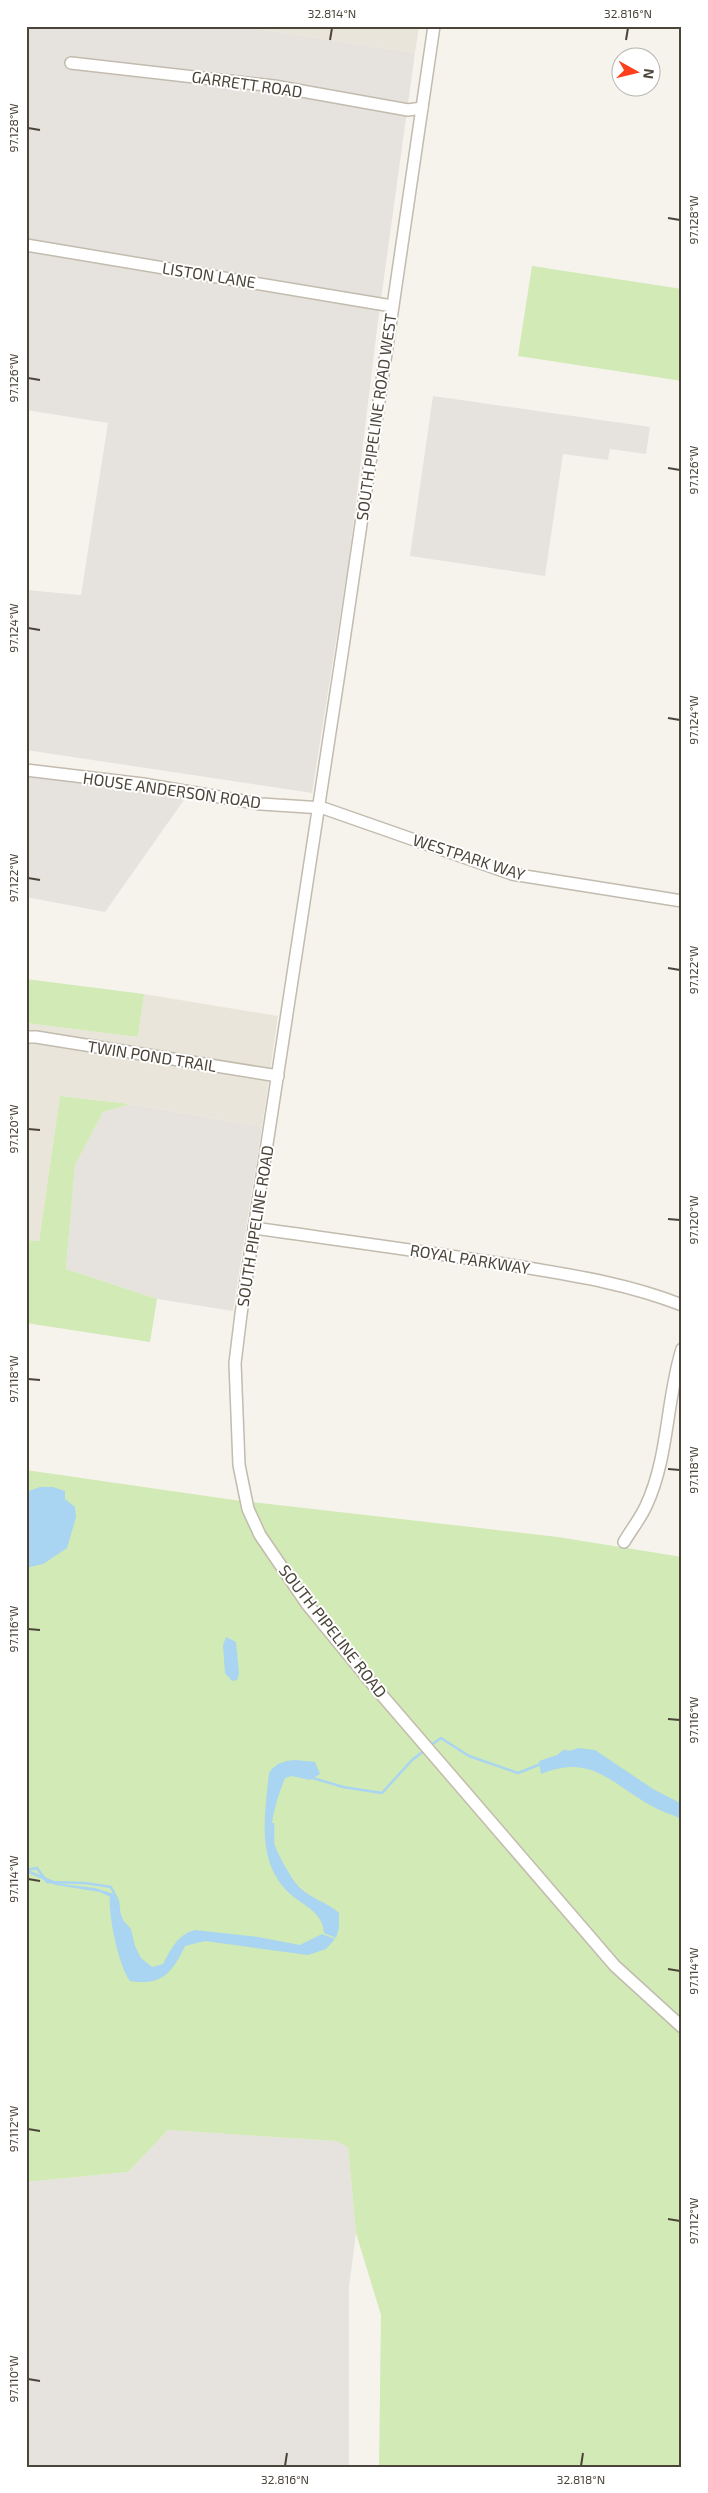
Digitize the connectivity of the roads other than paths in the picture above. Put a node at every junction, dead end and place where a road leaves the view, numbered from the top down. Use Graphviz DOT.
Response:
graph roads {
  1 [pos="434,26"];
  2 [pos="71,63"];
  3 [pos="422,108"];
  4 [pos="26,245"];
  5 [pos="392,306"];
  6 [pos="26,770"];
  7 [pos="319,808"];
  8 [pos="682,901"];
  9 [pos="26,1037"];
  10 [pos="278,1076"];
  11 [pos="254,1228"];
  12 [pos="682,1305"];
  13 [pos="682,1349"];
  14 [pos="624,1542"];
  15 [pos="682,2027"];
  1 -- 3 [label="street, SOUTH PIPELINE ROAD WEST"];
  2 -- 3 [label="street, GARRETT ROAD"];
  3 -- 5 [label="street, SOUTH PIPELINE ROAD WEST"];
  4 -- 5 [label="street, LISTON LANE"];
  5 -- 7 [label="street, SOUTH PIPELINE ROAD WEST"];
  6 -- 7 [label="street, HOUSE ANDERSON ROAD"];
  7 -- 8 [label="street, WESTPARK WAY"];
  7 -- 10 [label="street, SOUTH PIPELINE ROAD"];
  9 -- 10 [label="street, TWIN POND TRAIL"];
  10 -- 11 [label="street, SOUTH PIPELINE ROAD"];
  11 -- 12 [label="street, ROYAL PARKWAY"];
  11 -- 15 [label="street, SOUTH PIPELINE ROAD"];
  13 -- 14 [label="street"];
}
